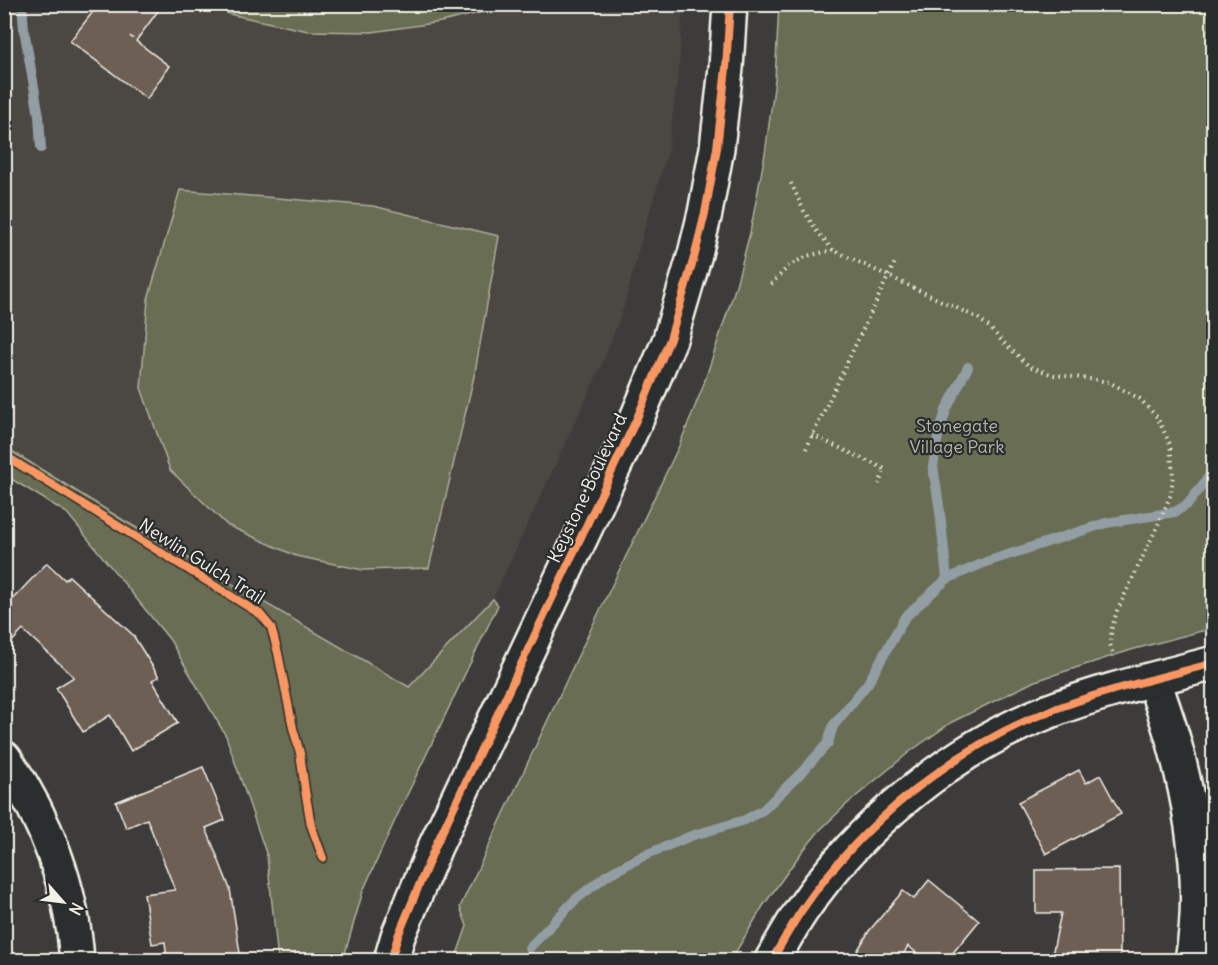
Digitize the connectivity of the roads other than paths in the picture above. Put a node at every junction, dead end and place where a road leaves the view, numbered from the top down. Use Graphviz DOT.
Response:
graph roads {
  1 [pos="730,4"];
  2 [pos="1214,663"];
  3 [pos="1154,680"];
  4 [pos="4,758"];
  5 [pos="77,960"];
  6 [pos="391,960"];
  7 [pos="772,960"];
  8 [pos="1192,960"];
  1 -- 6 [label="street, Keystone Boulevard"];
  2 -- 3 [label="street"];
  3 -- 7 [label="street"];
  3 -- 8 [label="street"];
  4 -- 5 [label="street"];
}
